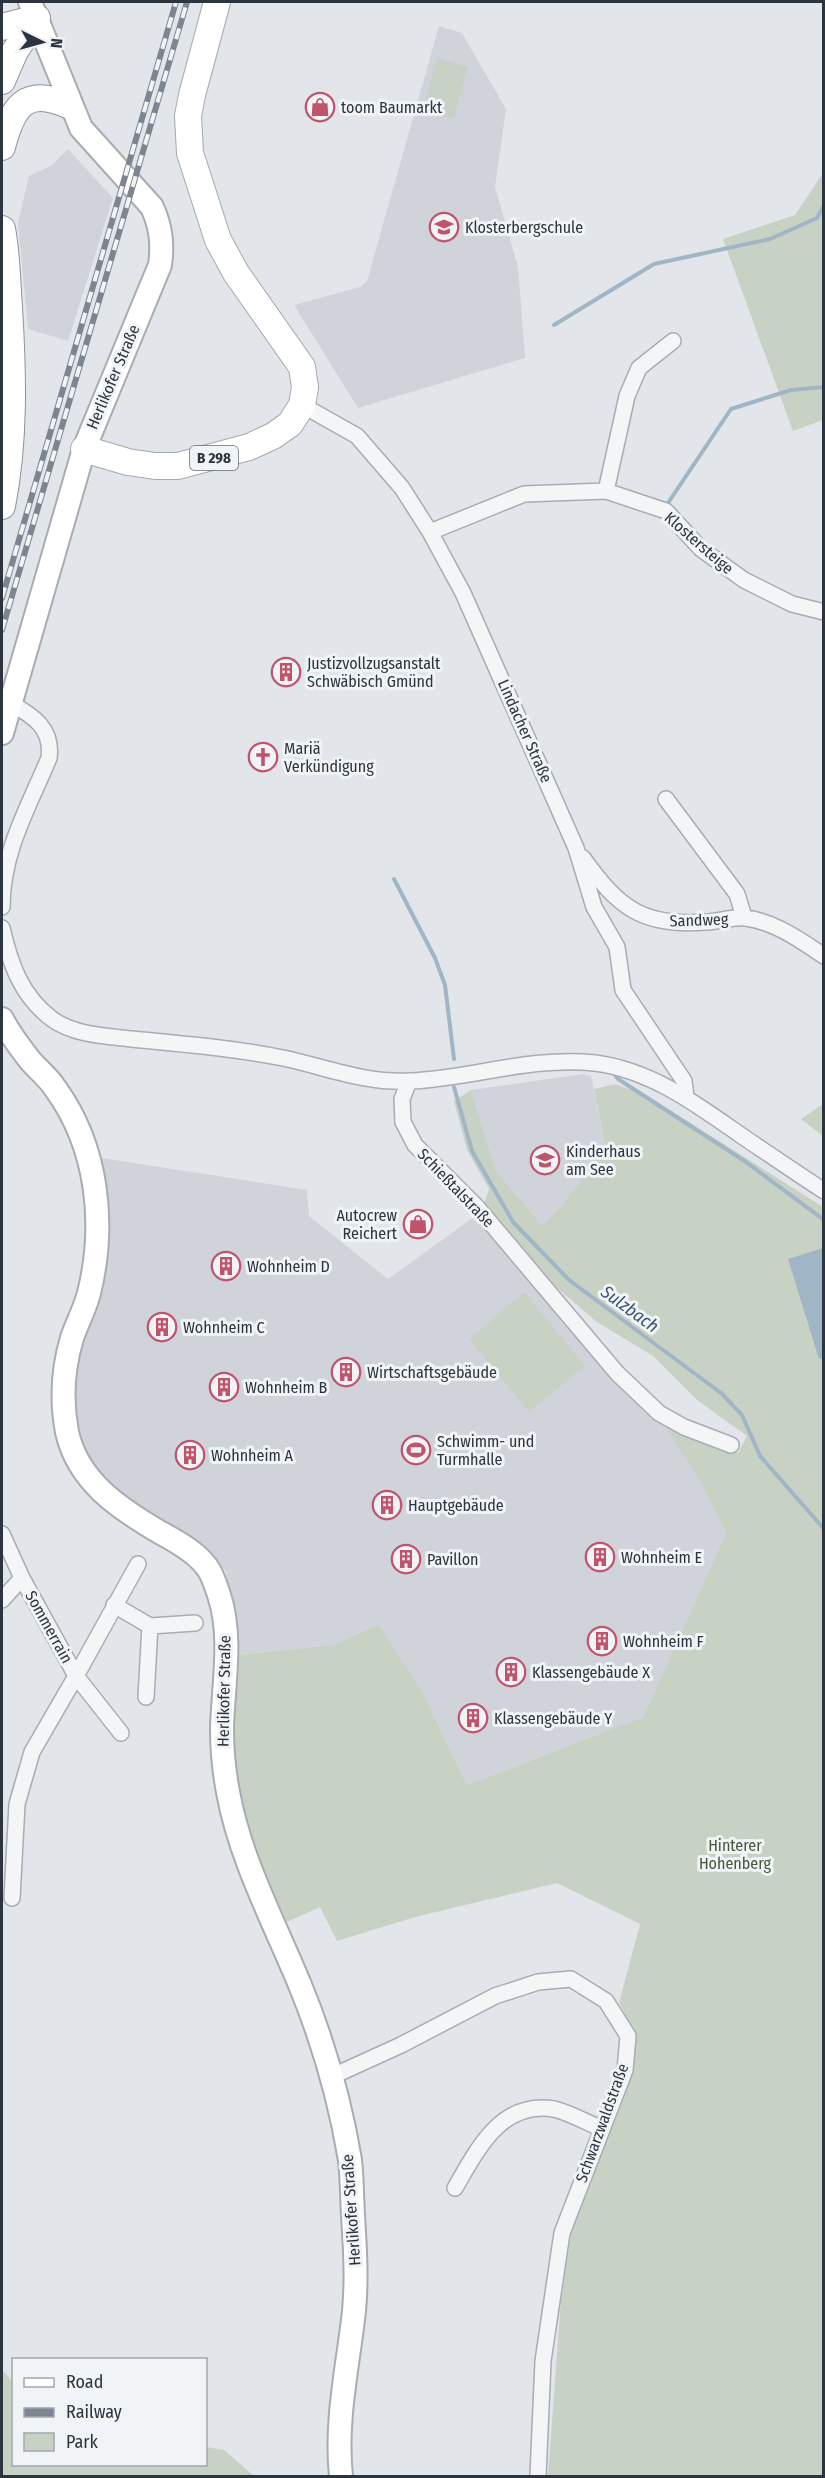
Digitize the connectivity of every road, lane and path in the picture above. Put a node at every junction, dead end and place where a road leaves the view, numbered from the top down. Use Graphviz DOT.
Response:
graph roads {
  1 [pos="16,2"];
  2 [pos="217,2"];
  3 [pos="226,2"];
  4 [pos="33,10"];
  5 [pos="2,26"];
  6 [pos="2,81"];
  7 [pos="70,106"];
  8 [pos="2,147"];
  9 [pos="201,189"];
  10 [pos="2,226"];
  11 [pos="673,341"];
  12 [pos="302,405"];
  13 [pos="84,449"];
  14 [pos="606,490"];
  15 [pos="2,506"];
  16 [pos="430,532"];
  17 [pos="824,612"];
  18 [pos="10,703"];
  19 [pos="2,733"];
  20 [pos="666,799"];
  21 [pos="576,848"];
  22 [pos="2,907"];
  23 [pos="744,917"];
  24 [pos="2,928"];
  25 [pos="824,956"];
  26 [pos="2,1019"];
  27 [pos="409,1081"];
  28 [pos="686,1097"];
  29 [pos="824,1191"];
  30 [pos="731,1445"];
  31 [pos="2,1534"];
  32 [pos="138,1564"];
  33 [pos="22,1578"];
  34 [pos="2,1600"];
  35 [pos="114,1605"];
  36 [pos="195,1623"];
  37 [pos="150,1626"];
  38 [pos="76,1676"];
  39 [pos="147,1697"];
  40 [pos="121,1733"];
  41 [pos="12,1898"];
  42 [pos="333,2076"];
  43 [pos="602,2129"];
  44 [pos="455,2188"];
  45 [pos="341,2476"];
  46 [pos="538,2476"];
  1 -- 5 [label="main road"];
  2 -- 9 [label="main road"];
  3 -- 9 [label="main road"];
  4 -- 5 [label="main road"];
  4 -- 6 [label="main road"];
  4 -- 7 [label="main road, Herlikofer Straße"];
  7 -- 8 [label="main road"];
  7 -- 13 [label="main road, Herlikofer Straße"];
  9 -- 12 [label="main road"];
  10 -- 15 [label="main road"];
  11 -- 14 [label="street"];
  12 -- 13 [label="main road, B 298"];
  12 -- 16 [label="street, Lindacher Straße"];
  13 -- 18 [label="main road, Herlikofer Straße"];
  14 -- 16 [label="street, Klostersteige"];
  14 -- 17 [label="street, Klostersteige"];
  16 -- 21 [label="street, Lindacher Straße"];
  18 -- 19 [label="main road, Herlikofer Straße"];
  18 -- 22 [label="street"];
  20 -- 23 [label="street, Sandweg"];
  21 -- 23 [label="street, Sandweg"];
  21 -- 28 [label="street, Lindacher Straße"];
  23 -- 25 [label="street, Sandweg"];
  24 -- 27 [label="street"];
  26 -- 42 [label="main road, Herlikofer Straße"];
  27 -- 28 [label="street"];
  27 -- 30 [label="street, Schießtalstraße"];
  28 -- 29 [label="street"];
  31 -- 33 [label="street, Sommerrain"];
  32 -- 35 [label="street, Sommerrain"];
  33 -- 34 [label="street"];
  33 -- 38 [label="street, Sommerrain"];
  35 -- 37 [label="street"];
  35 -- 38 [label="street, Sommerrain"];
  36 -- 37 [label="street"];
  37 -- 39 [label="street"];
  38 -- 40 [label="street, Sommerrain"];
  38 -- 41 [label="street, Sommerrain"];
  42 -- 43 [label="street, Schwarzwaldstraße"];
  42 -- 45 [label="main road, Herlikofer Straße"];
  43 -- 44 [label="street"];
  43 -- 46 [label="street, Schwarzwaldstraße"];
}
